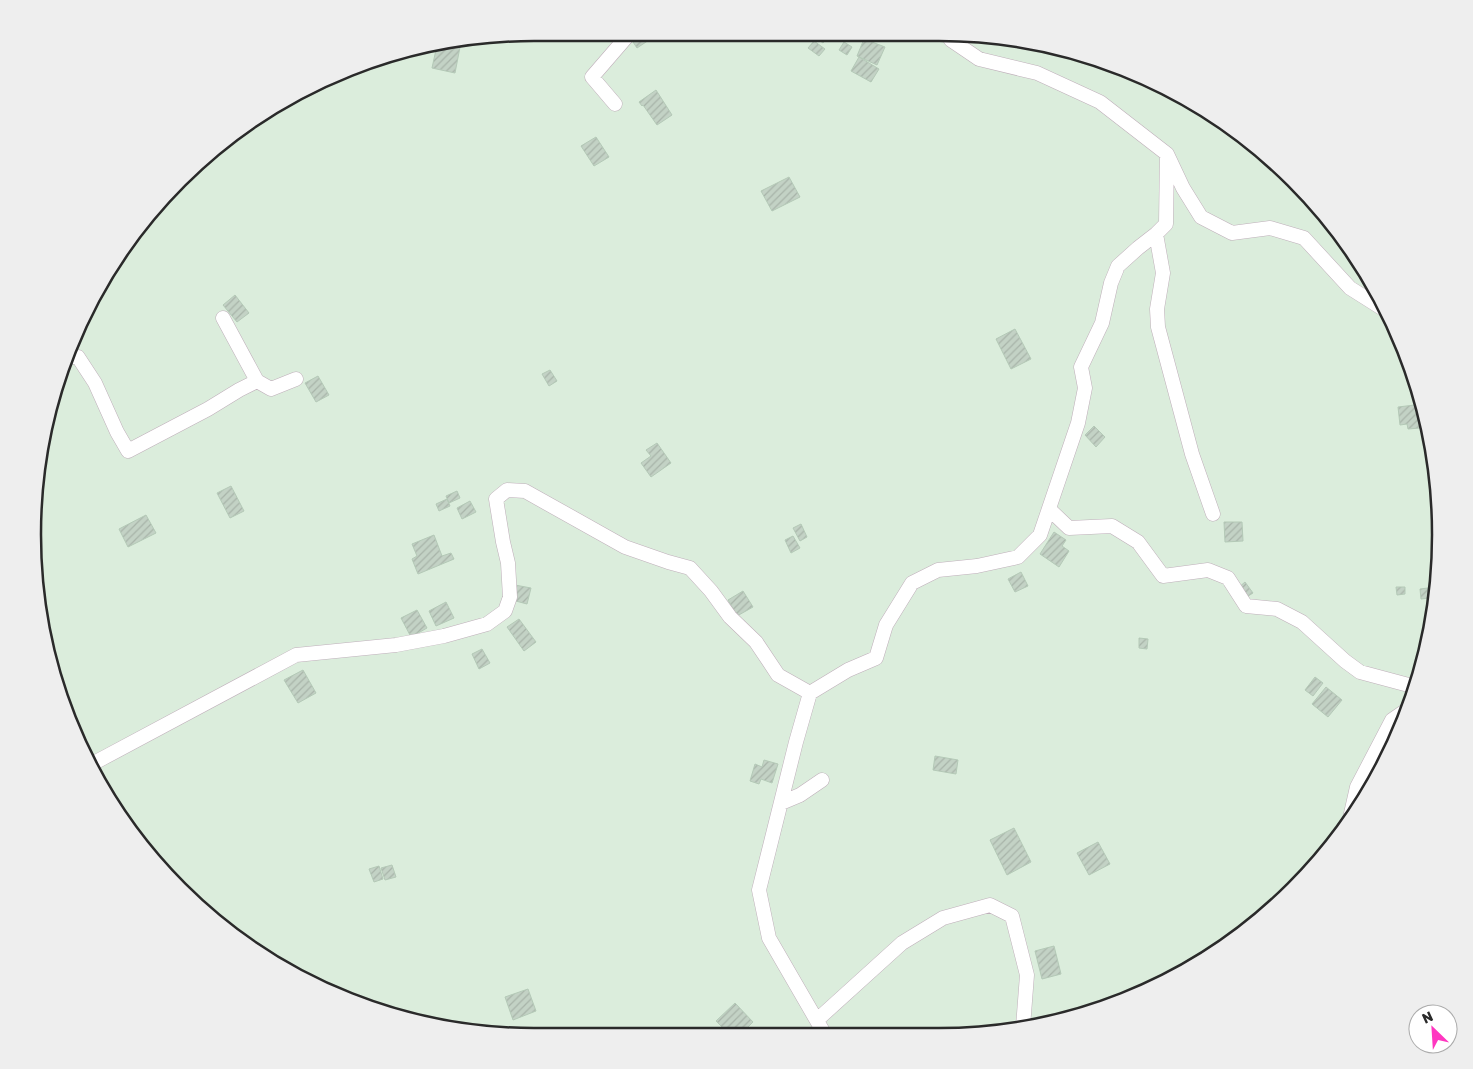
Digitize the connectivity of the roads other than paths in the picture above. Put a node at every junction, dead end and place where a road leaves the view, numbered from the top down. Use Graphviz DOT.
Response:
graph roads {
  1 [pos="622,41"];
  2 [pos="953,41"];
  3 [pos="615,104"];
  4 [pos="1167,154"];
  5 [pos="1156,234"];
  6 [pos="1374,303"];
  7 [pos="223,318"];
  8 [pos="75,357"];
  9 [pos="296,379"];
  10 [pos="257,381"];
  11 [pos="1049,509"];
  12 [pos="1213,514"];
  13 [pos="1409,684"];
  14 [pos="810,693"];
  15 [pos="1396,717"];
  16 [pos="97,763"];
  17 [pos="822,780"];
  18 [pos="1354,801"];
  19 [pos="781,803"];
  20 [pos="817,1020"];
  21 [pos="1024,1020"];
  22 [pos="821,1028"];
  1 -- 3 [label="street"];
  2 -- 4 [label="street"];
  4 -- 5 [label="street"];
  4 -- 6 [label="street"];
  5 -- 11 [label="street"];
  5 -- 12 [label="street"];
  7 -- 10 [label="street"];
  8 -- 10 [label="street"];
  9 -- 10 [label="street"];
  11 -- 13 [label="street"];
  11 -- 14 [label="street"];
  14 -- 16 [label="street"];
  14 -- 19 [label="street"];
  15 -- 18 [label="street"];
  17 -- 19 [label="street"];
  19 -- 20 [label="street"];
  20 -- 21 [label="street"];
  20 -- 22 [label="street"];
}
